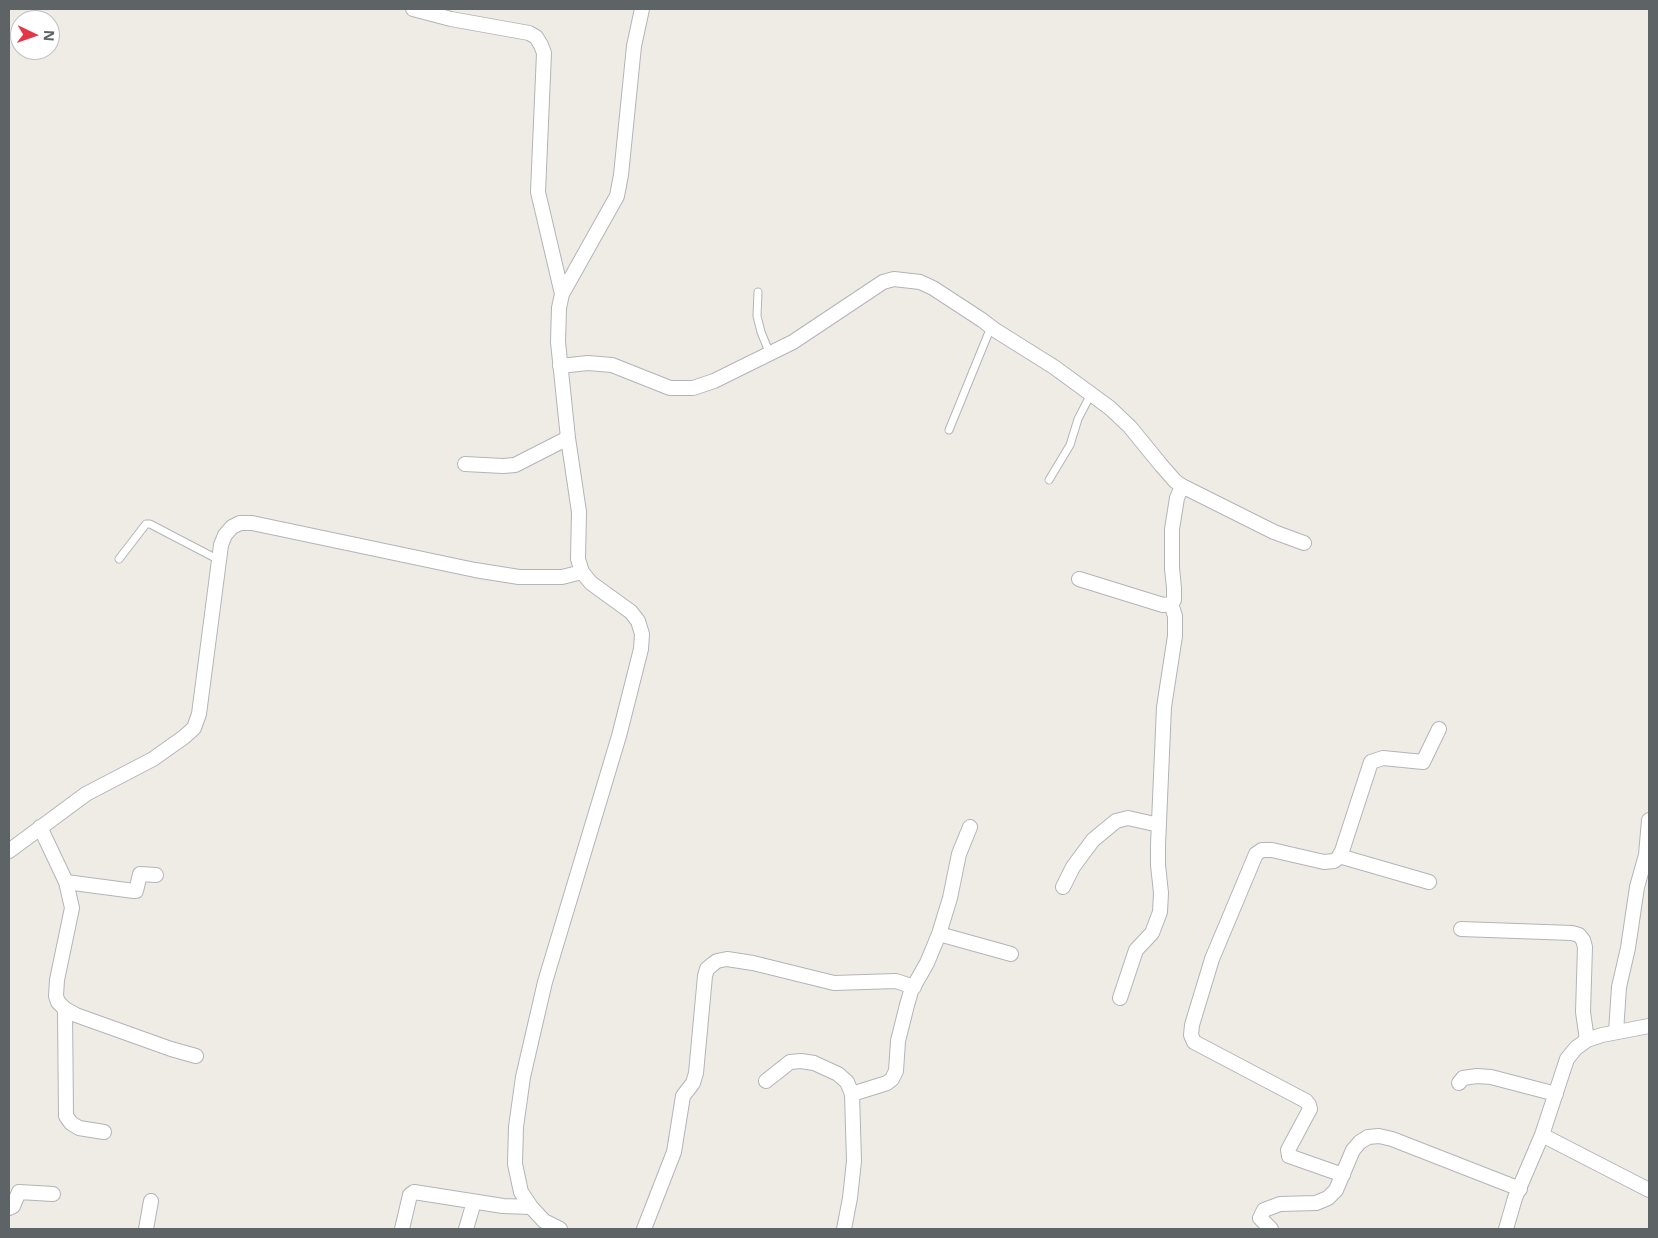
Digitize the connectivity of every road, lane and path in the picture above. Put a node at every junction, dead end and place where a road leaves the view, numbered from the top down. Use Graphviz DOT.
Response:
graph roads {
  1 [pos="413,9"];
  2 [pos="642,9"];
  3 [pos="758,292"];
  4 [pos="562,294"];
  5 [pos="991,327"];
  6 [pos="770,354"];
  7 [pos="560,366"];
  8 [pos="1091,394"];
  9 [pos="949,430"];
  10 [pos="568,438"];
  11 [pos="465,464"];
  12 [pos="1049,480"];
  13 [pos="1182,486"];
  14 [pos="1304,543"];
  15 [pos="119,559"];
  16 [pos="219,560"];
  17 [pos="582,572"];
  18 [pos="1079,579"];
  19 [pos="1171,604"];
  20 [pos="1439,729"];
  21 [pos="1649,820"];
  22 [pos="1159,825"];
  23 [pos="40,827"];
  24 [pos="970,827"];
  25 [pos="9,851"];
  26 [pos="1339,856"];
  27 [pos="156,875"];
  28 [pos="66,882"];
  29 [pos="1429,882"];
  30 [pos="1063,887"];
  31 [pos="1461,929"];
  32 [pos="939,934"];
  33 [pos="1011,954"];
  34 [pos="914,987"];
  35 [pos="1120,998"];
  36 [pos="65,1009"];
  37 [pos="1649,1026"];
  38 [pos="1616,1032"];
  39 [pos="1587,1040"];
  40 [pos="196,1056"];
  41 [pos="766,1081"];
  42 [pos="1459,1083"];
  43 [pos="852,1094"];
  44 [pos="1556,1094"];
  45 [pos="104,1132"];
  46 [pos="1542,1135"];
  47 [pos="1343,1175"];
  48 [pos="1520,1189"];
  49 [pos="1649,1190"];
  50 [pos="53,1194"];
  51 [pos="151,1201"];
  52 [pos="474,1202"];
  53 [pos="531,1207"];
  54 [pos="9,1208"];
  55 [pos="146,1229"];
  56 [pos="402,1229"];
  57 [pos="466,1229"];
  58 [pos="560,1229"];
  59 [pos="644,1229"];
  60 [pos="844,1229"];
  61 [pos="1271,1229"];
  62 [pos="1506,1229"];
  1 -- 4 [label="street"];
  2 -- 4 [label="street"];
  3 -- 6 [label="lane"];
  4 -- 7 [label="street"];
  5 -- 6 [label="street"];
  5 -- 8 [label="street"];
  5 -- 9 [label="lane"];
  6 -- 7 [label="street"];
  7 -- 10 [label="street"];
  8 -- 12 [label="lane"];
  8 -- 13 [label="street"];
  10 -- 11 [label="street"];
  10 -- 17 [label="street"];
  13 -- 14 [label="street"];
  13 -- 19 [label="street"];
  15 -- 16 [label="lane"];
  16 -- 17 [label="street"];
  16 -- 23 [label="street"];
  17 -- 53 [label="street"];
  18 -- 19 [label="street"];
  19 -- 22 [label="street"];
  20 -- 26 [label="street"];
  21 -- 38 [label="street"];
  22 -- 30 [label="street"];
  22 -- 35 [label="street"];
  23 -- 25 [label="street"];
  23 -- 28 [label="street"];
  24 -- 32 [label="street"];
  26 -- 29 [label="street"];
  26 -- 47 [label="street"];
  27 -- 28 [label="street"];
  28 -- 36 [label="street"];
  31 -- 39 [label="street"];
  32 -- 33 [label="street"];
  32 -- 34 [label="street"];
  34 -- 43 [label="street"];
  34 -- 59 [label="street"];
  36 -- 40 [label="street"];
  36 -- 45 [label="street"];
  37 -- 38 [label="street"];
  38 -- 39 [label="street"];
  39 -- 44 [label="street"];
  41 -- 43 [label="street"];
  42 -- 44 [label="street"];
  43 -- 60 [label="street"];
  44 -- 46 [label="street"];
  46 -- 48 [label="street"];
  46 -- 49 [label="street"];
  47 -- 48 [label="street"];
  47 -- 61 [label="street"];
  48 -- 62 [label="street"];
  50 -- 54 [label="street"];
  51 -- 55 [label="street"];
  52 -- 53 [label="street"];
  52 -- 56 [label="street"];
  52 -- 57 [label="street"];
  53 -- 58 [label="street"];
}
